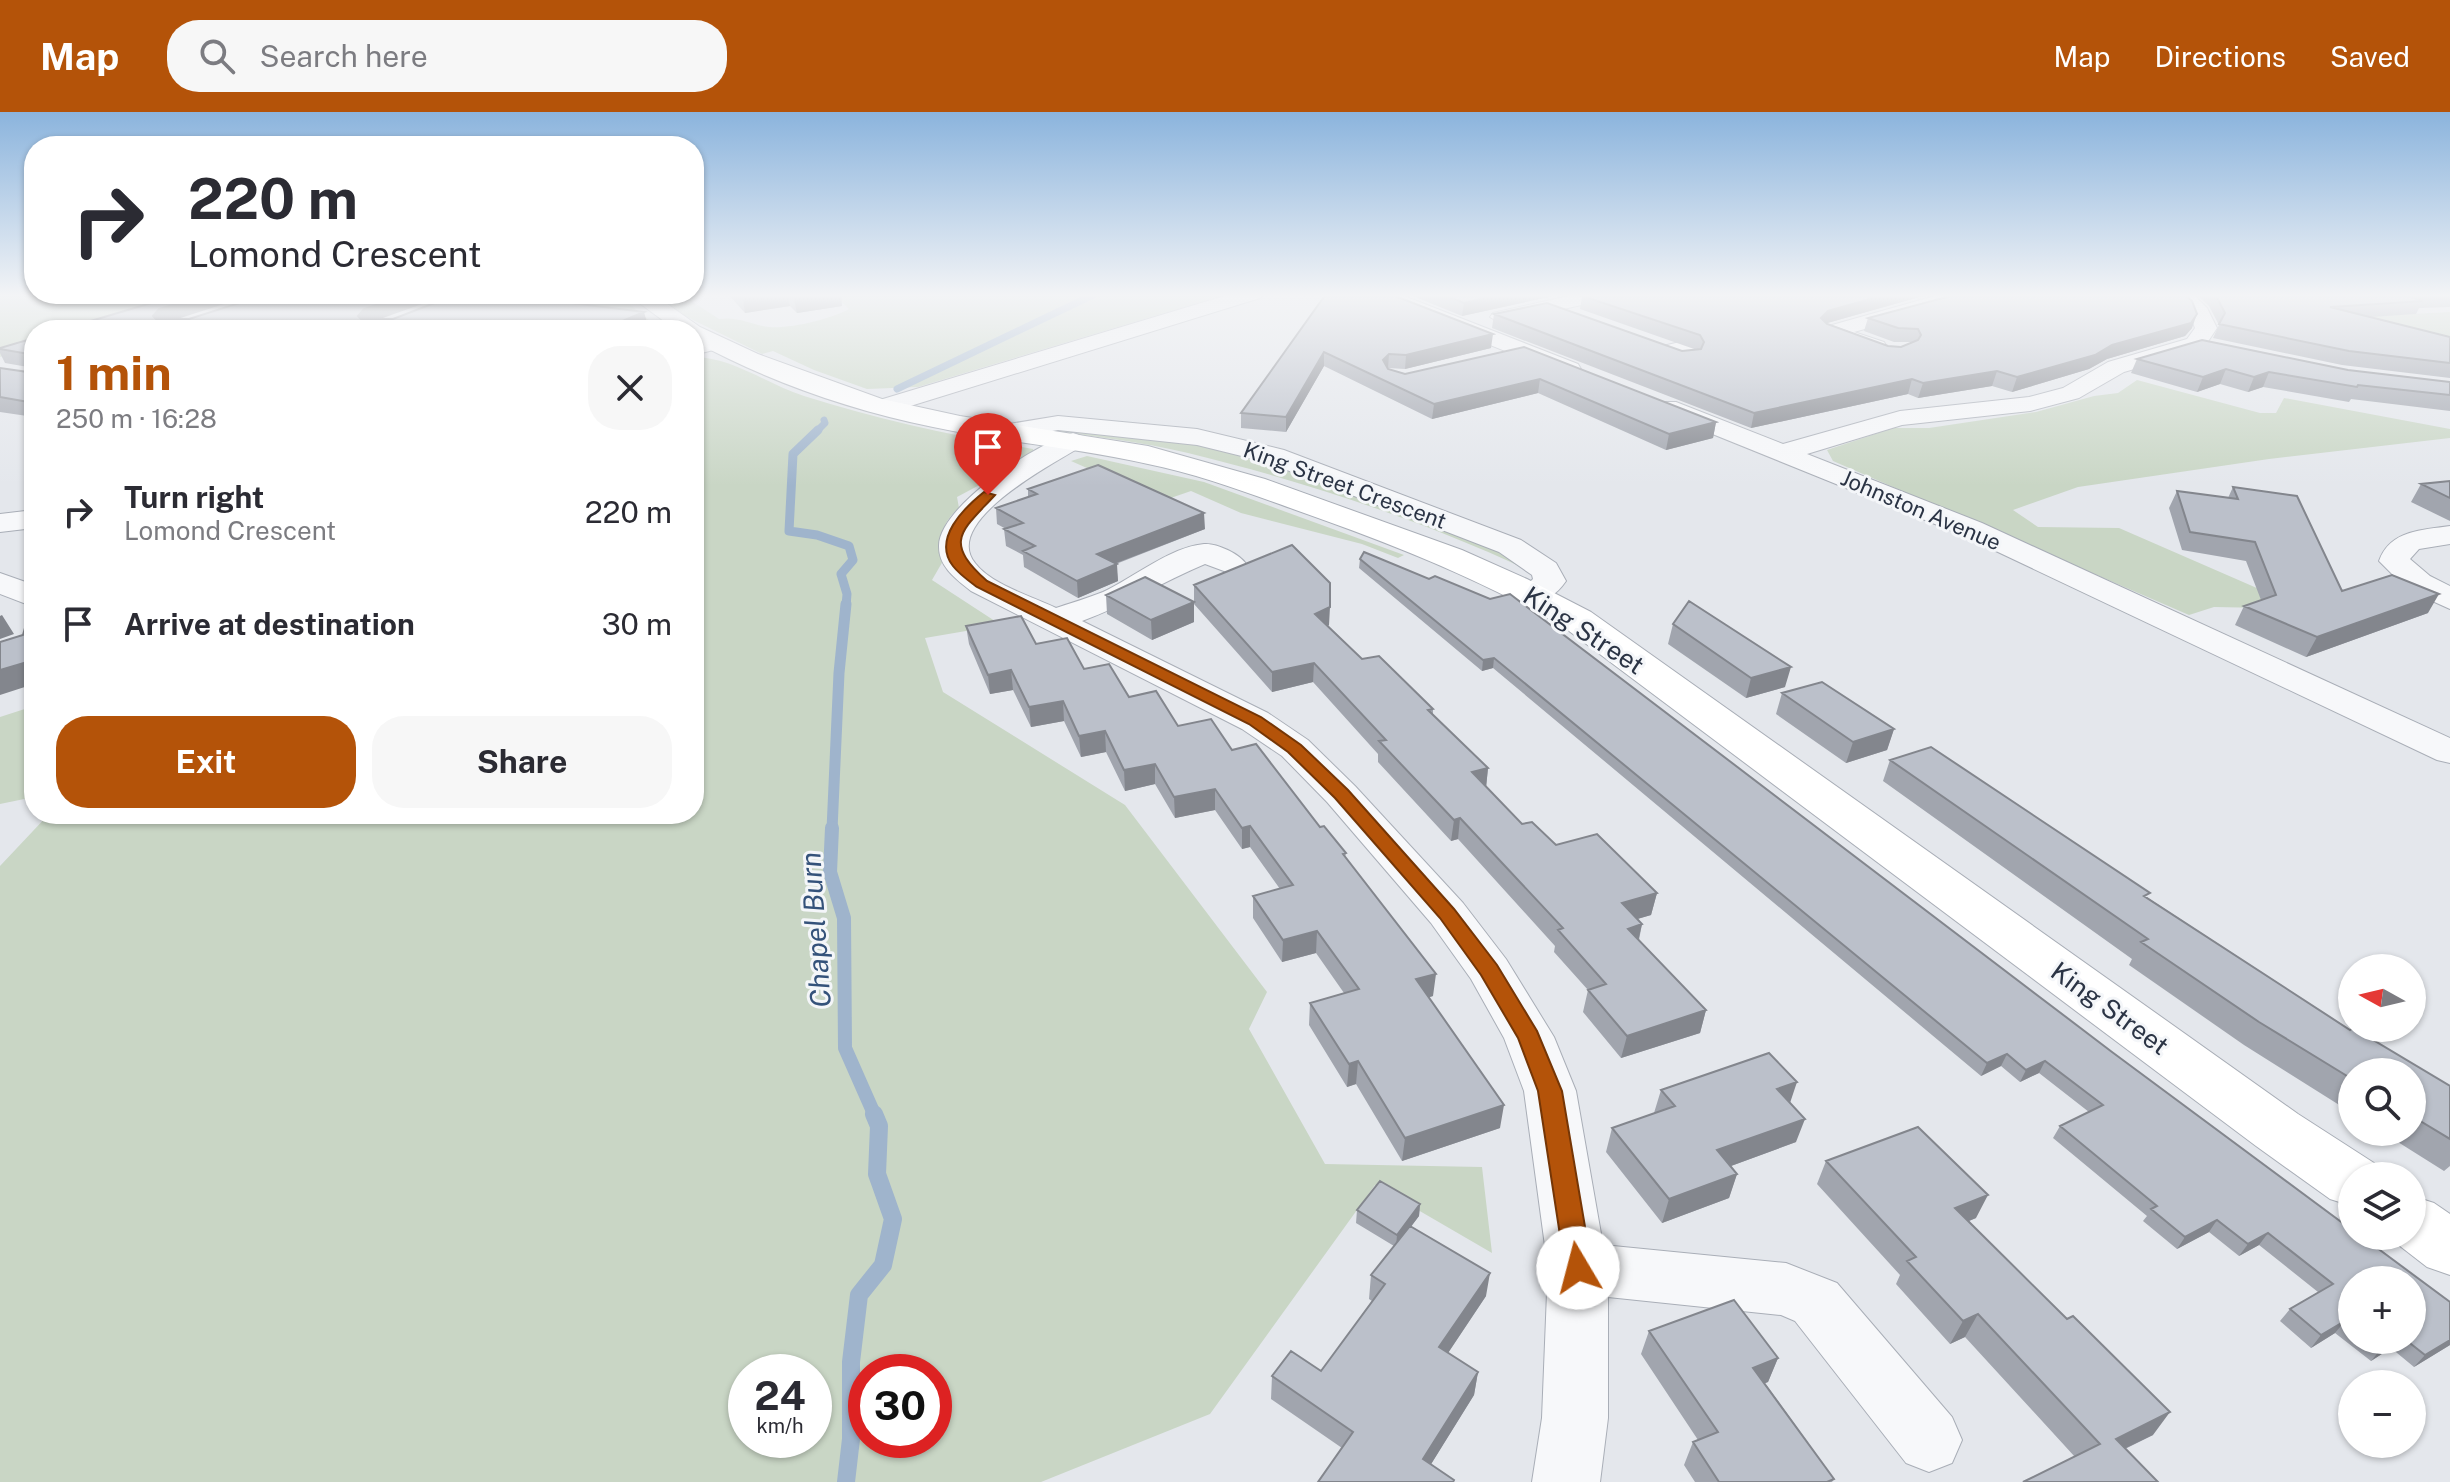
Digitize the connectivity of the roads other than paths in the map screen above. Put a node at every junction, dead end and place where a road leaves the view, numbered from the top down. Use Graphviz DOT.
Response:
graph roads {
  1 [pos="747,358"];
  2 [pos="1043,358"];
  3 [pos="1492,358"];
  4 [pos="1541,358"];
  5 [pos="2147,358"];
  6 [pos="1478,361"];
  7 [pos="1595,379"];
  8 [pos="1638,396"];
  9 [pos="882,407"];
  10 [pos="1006,431"];
  11 [pos="1073,441"];
  12 [pos="1782,453"];
  13 [pos="24,520"];
  14 [pos="0,523"];
  15 [pos="2450,535"];
  16 [pos="1232,565"];
  17 [pos="0,582"];
  18 [pos="24,593"];
  19 [pos="1533,594"];
  20 [pos="2450,599"];
  21 [pos="1054,620"];
  22 [pos="2450,752"];
  23 [pos="2338,1171"];
  24 [pos="2426,1232"];
  25 [pos="2450,1248"];
  26 [pos="1578,1268"];
  27 [pos="1929,1440"];
  28 [pos="1566,1482"];
  1 -- 9 [label="main road, King Street"];
  2 -- 9 [label="street"];
  3 -- 6 [label="street"];
  4 -- 7 [label="street"];
  5 -- 12 [label="street"];
  8 -- 12 [label="street, Johnston Avenue"];
  9 -- 10 [label="main road, King Street"];
  10 -- 11 [label="main road, King Street"];
  10 -- 19 [label="street, King Street Crescent"];
  11 -- 19 [label="main road, King Street"];
  11 -- 21 [label="street"];
  12 -- 22 [label="street, Johnston Avenue"];
  13 -- 14 [label="street"];
  15 -- 20 [label="street"];
  16 -- 21 [label="street"];
  17 -- 18 [label="street"];
  19 -- 23 [label="main road, King Street"];
  21 -- 26 [label="street"];
  24 -- 25 [label="main road"];
  26 -- 27 [label="street"];
  26 -- 28 [label="street"];
}
